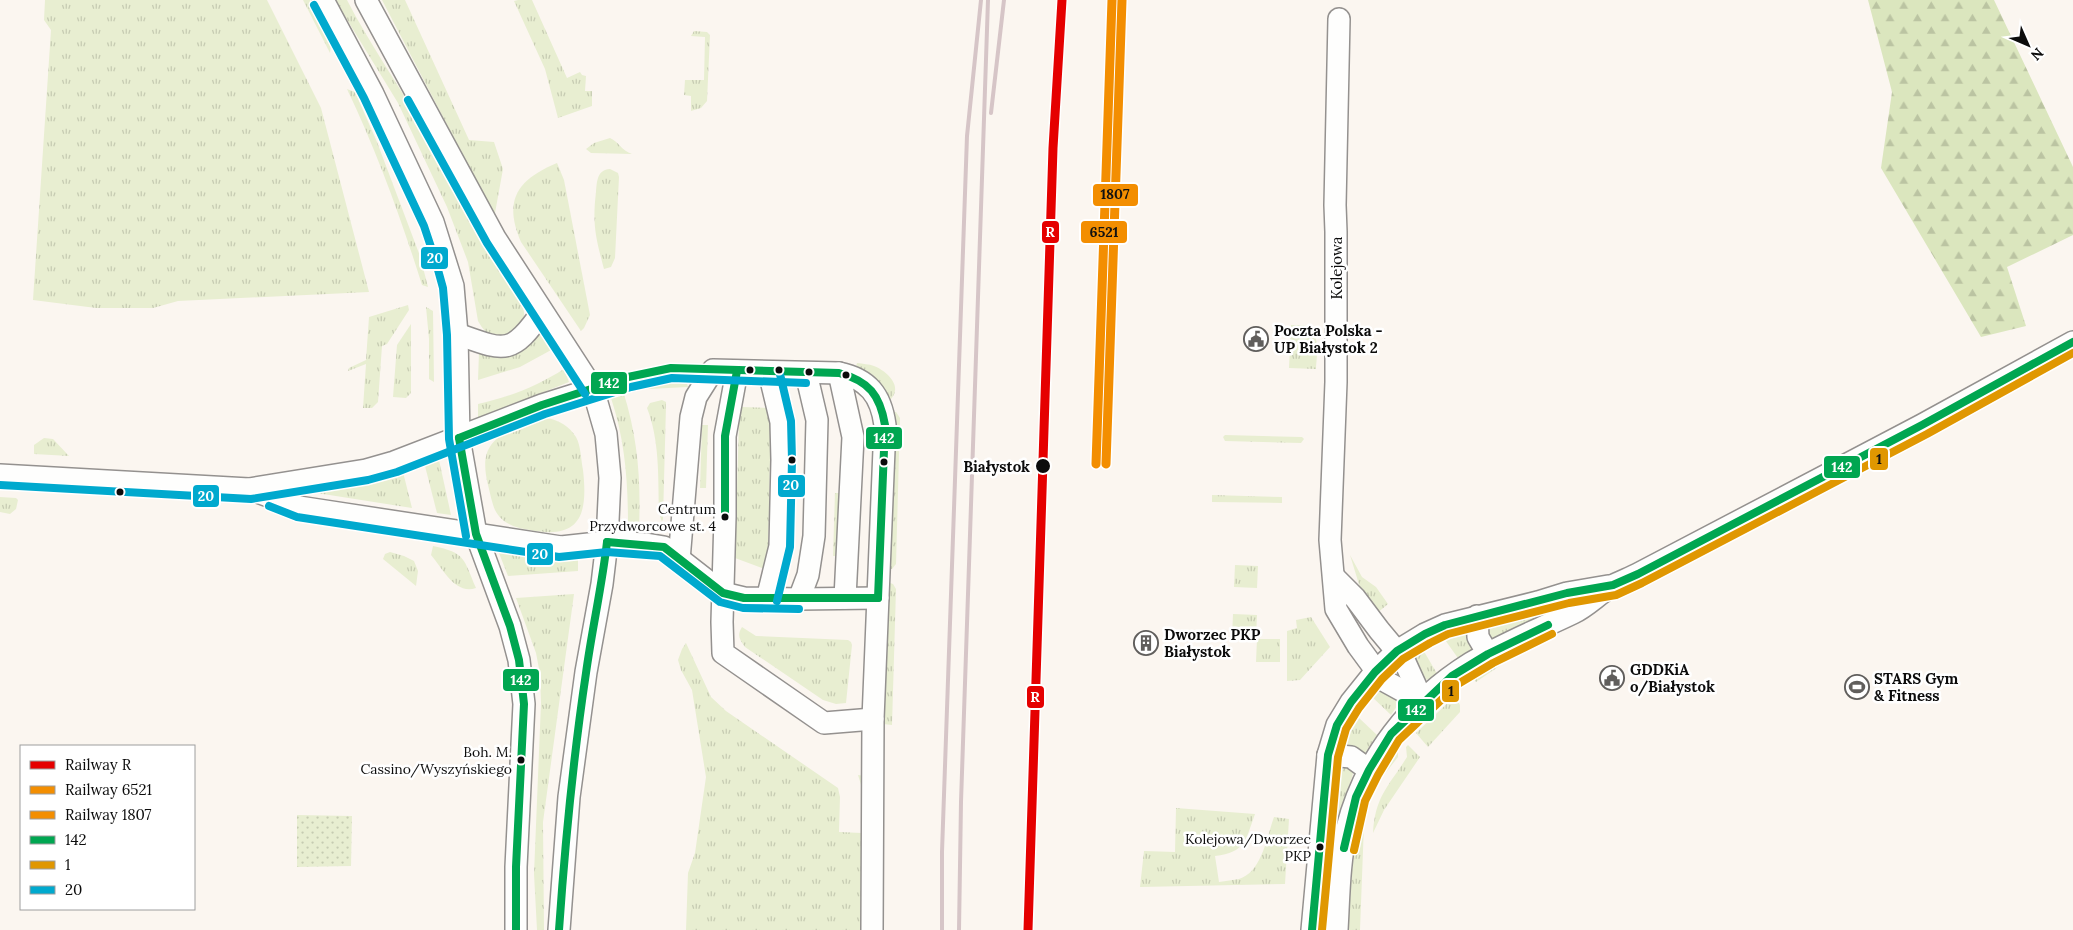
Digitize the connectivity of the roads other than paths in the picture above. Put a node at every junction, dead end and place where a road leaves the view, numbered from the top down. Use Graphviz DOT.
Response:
graph roads {
  1 [pos="323,0"];
  2 [pos="366,0"];
  3 [pos="1339,19"];
  4 [pos="542,312"];
  5 [pos="457,334"];
  6 [pos="2073,342"];
  7 [pos="737,371"];
  8 [pos="769,372"];
  9 [pos="806,373"];
  10 [pos="838,373"];
  11 [pos="593,389"];
  12 [pos="459,438"];
  13 [pos="0,475"];
  14 [pos="249,489"];
  15 [pos="476,534"];
  16 [pos="607,542"];
  17 [pos="680,560"];
  18 [pos="1334,577"];
  19 [pos="1613,585"];
  20 [pos="723,593"];
  21 [pos="845,598"];
  22 [pos="878,598"];
  23 [pos="767,599"];
  24 [pos="799,599"];
  25 [pos="1477,616"];
  26 [pos="1397,651"];
  27 [pos="1488,654"];
  28 [pos="1375,672"];
  29 [pos="1423,702"];
  30 [pos="873,719"];
  31 [pos="1328,755"];
  32 [pos="1369,770"];
  33 [pos="516,930"];
  34 [pos="559,930"];
  35 [pos="872,930"];
  36 [pos="1312,930"];
  37 [pos="1337,930"];
  1 -- 5 [label="street"];
  2 -- 4 [label="street"];
  3 -- 18 [label="street, Kolejowa"];
  4 -- 5 [label="street"];
  4 -- 11 [label="street"];
  5 -- 12 [label="street"];
  6 -- 19 [label="street"];
  7 -- 8 [label="street"];
  7 -- 17 [label="street"];
  7 -- 20 [label="street"];
  8 -- 9 [label="street"];
  8 -- 23 [label="street"];
  9 -- 10 [label="street"];
  9 -- 24 [label="street"];
  10 -- 21 [label="street"];
  10 -- 22 [label="street"];
  11 -- 12 [label="street"];
  11 -- 16 [label="street"];
  12 -- 14 [label="street"];
  12 -- 15 [label="street"];
  13 -- 14 [label="street"];
  14 -- 15 [label="street"];
  15 -- 16 [label="street"];
  15 -- 33 [label="street"];
  16 -- 17 [label="street"];
  16 -- 34 [label="street"];
  17 -- 20 [label="street"];
  18 -- 26 [label="street"];
  18 -- 28 [label="street, Kolejowa"];
  19 -- 25 [label="street"];
  19 -- 27 [label="street"];
  20 -- 23 [label="street"];
  20 -- 30 [label="street"];
  21 -- 22 [label="street"];
  21 -- 24 [label="street"];
  22 -- 30 [label="street"];
  23 -- 24 [label="street"];
  25 -- 26 [label="street"];
  25 -- 27 [label="street"];
  26 -- 28 [label="street"];
  26 -- 29 [label="street"];
  27 -- 29 [label="street"];
  28 -- 29 [label="street"];
  28 -- 31 [label="street"];
  29 -- 32 [label="street"];
  30 -- 35 [label="street"];
  31 -- 32 [label="street"];
  31 -- 36 [label="street"];
  32 -- 37 [label="street"];
}
